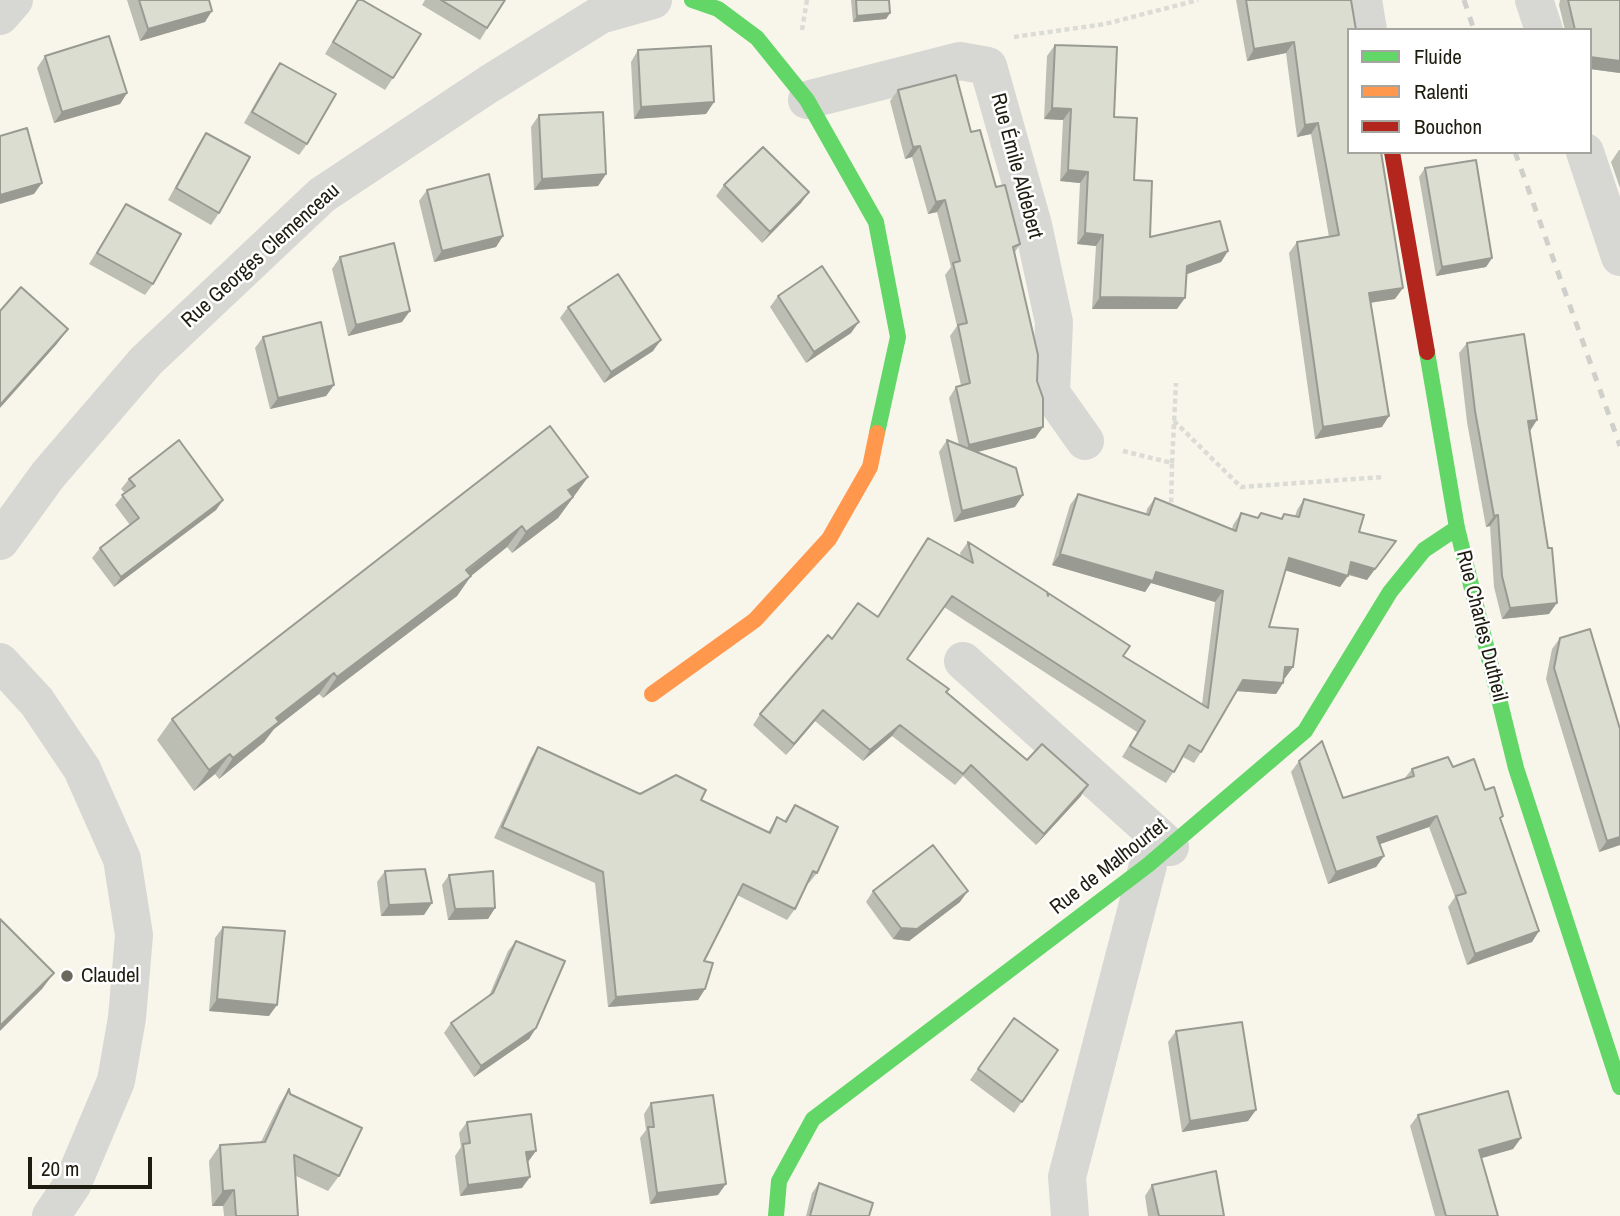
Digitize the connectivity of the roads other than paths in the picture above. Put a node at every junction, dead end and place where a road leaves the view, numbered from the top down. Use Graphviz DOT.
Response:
graph roads {
  1 [pos="14,0"];
  2 [pos="653,0"];
  3 [pos="692,0"];
  4 [pos="1363,0"];
  5 [pos="1534,0"];
  6 [pos="0,16"];
  7 [pos="1368,28"];
  8 [pos="1543,28"];
  9 [pos="807,100"];
  10 [pos="1392,154"];
  11 [pos="1586,154"];
  12 [pos="1620,257"];
  13 [pos="1085,442"];
  14 [pos="1457,528"];
  15 [pos="0,541"];
  16 [pos="963,661"];
  17 [pos="0,662"];
  18 [pos="652,694"];
  19 [pos="1159,856"];
  20 [pos="1620,1087"];
  21 [pos="51,1216"];
  22 [pos="776,1216"];
  23 [pos="1070,1216"];
  1 -- 6 [label="street"];
  2 -- 15 [label="street, Rue Georges Clemenceau"];
  3 -- 9 [label="street"];
  4 -- 7 [label="street"];
  5 -- 8 [label="street"];
  9 -- 13 [label="street, Rue Émile Aldebert"];
  9 -- 18 [label="street"];
  10 -- 14 [label="street, Rue Charles Dutheil"];
  11 -- 12 [label="street"];
  14 -- 19 [label="street, Rue de Malhourtet"];
  14 -- 20 [label="street, Rue Charles Dutheil"];
  16 -- 19 [label="street"];
  17 -- 21 [label="street"];
  19 -- 22 [label="street, Rue de Malhourtet"];
  19 -- 23 [label="street"];
}
